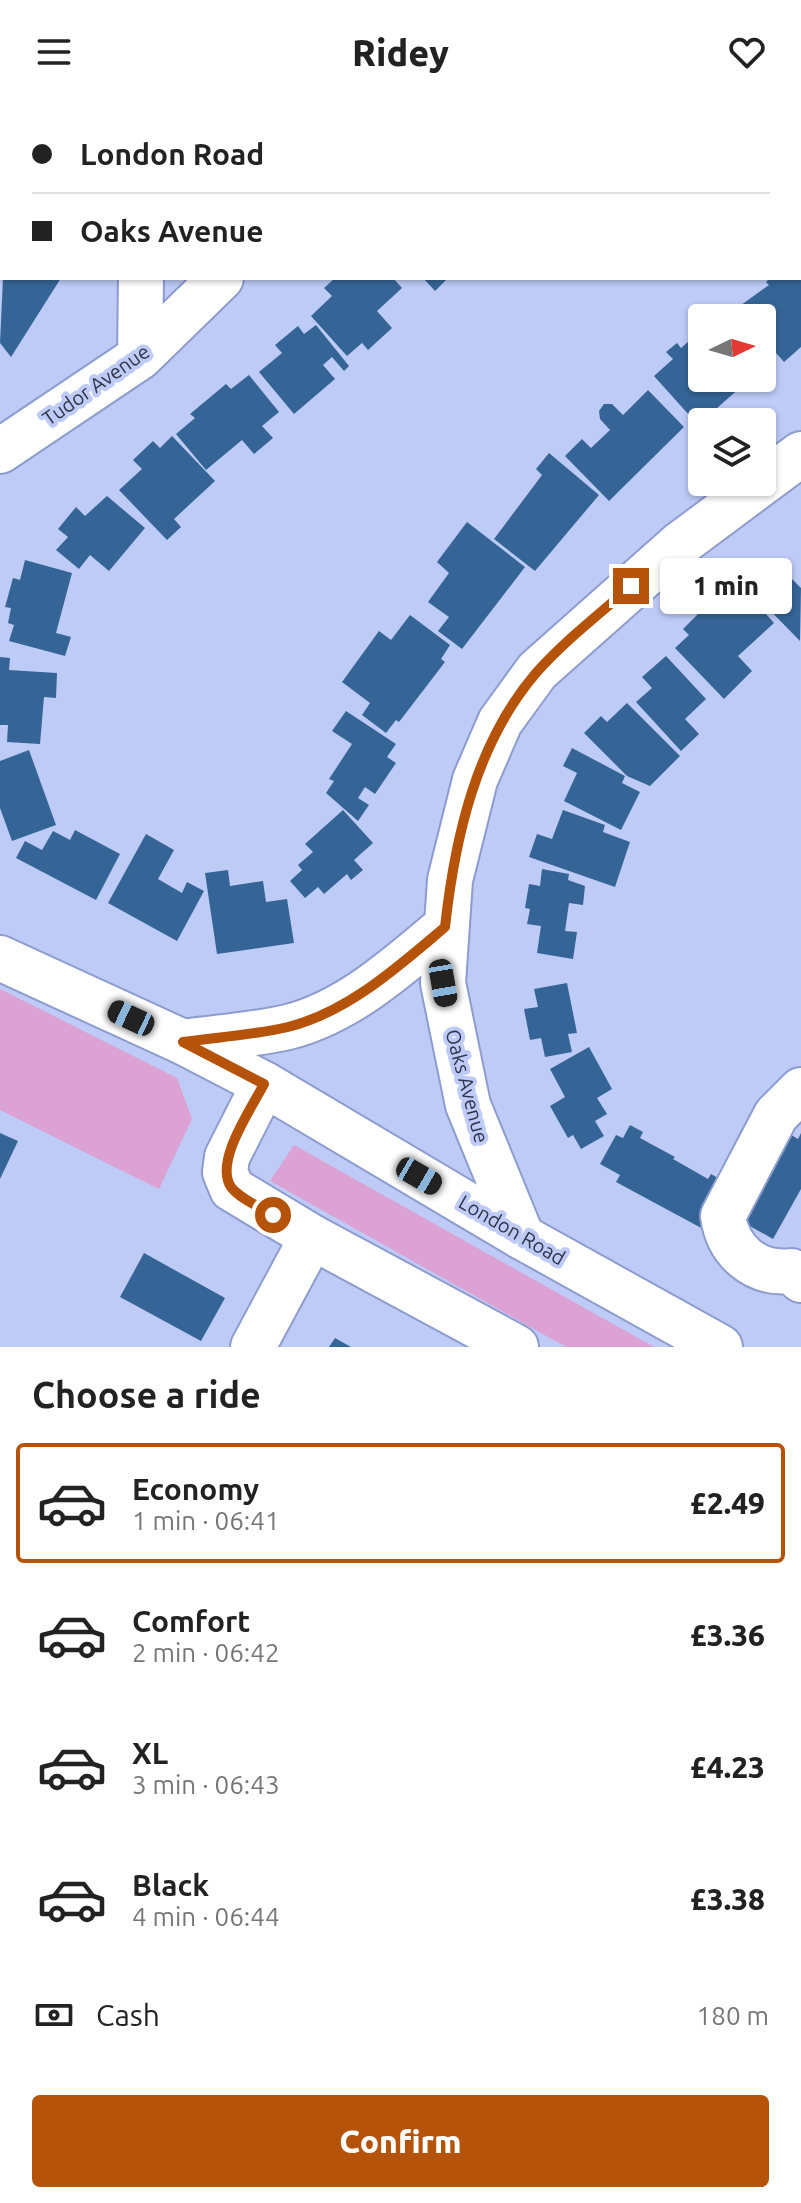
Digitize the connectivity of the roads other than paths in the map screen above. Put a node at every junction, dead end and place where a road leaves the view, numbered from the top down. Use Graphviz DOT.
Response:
graph roads {
  1 [pos="141,280"];
  2 [pos="219,280"];
  3 [pos="140,357"];
  4 [pos="0,451"];
  5 [pos="801,454"];
  6 [pos="445,927"];
  7 [pos="0,958"];
  8 [pos="183,1042"];
  9 [pos="264,1084"];
  10 [pos="801,1090"];
  11 [pos="312,1237"];
  12 [pos="522,1237"];
  13 [pos="798,1268"];
  14 [pos="253,1347"];
  15 [pos="516,1347"];
  16 [pos="720,1347"];
  1 -- 3 [label="main road"];
  2 -- 3 [label="main road, Tudor Avenue"];
  3 -- 4 [label="main road, Tudor Avenue"];
  5 -- 6 [label="main road, Oaks Avenue"];
  6 -- 8 [label="main road"];
  6 -- 12 [label="main road, Oaks Avenue"];
  7 -- 8 [label="main road, London Road"];
  8 -- 9 [label="main road, London Road"];
  9 -- 11 [label="main road"];
  9 -- 12 [label="main road, London Road"];
  10 -- 13 [label="main road"];
  11 -- 14 [label="main road"];
  11 -- 15 [label="main road"];
  12 -- 16 [label="main road, London Road"];
}
